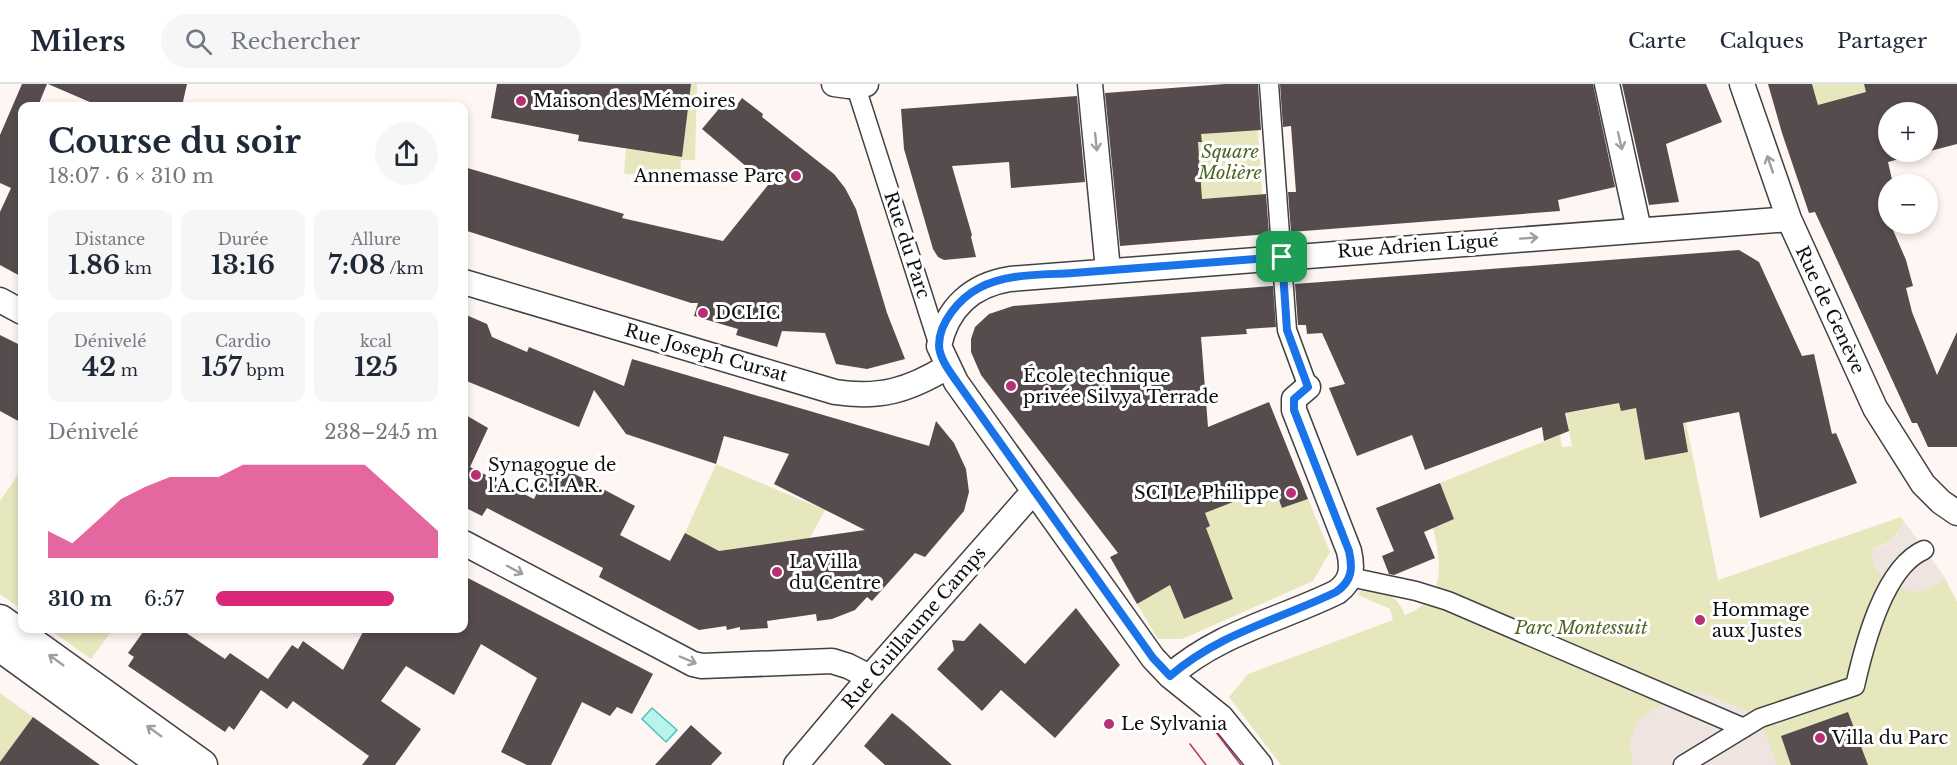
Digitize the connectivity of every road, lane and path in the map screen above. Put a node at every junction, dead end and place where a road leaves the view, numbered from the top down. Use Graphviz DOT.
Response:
graph roads {
  1 [pos="834,84"];
  2 [pos="855,84"];
  3 [pos="866,84"];
  4 [pos="1090,84"];
  5 [pos="1269,84"];
  6 [pos="1607,84"];
  7 [pos="1742,84"];
  8 [pos="1789,219"];
  9 [pos="1639,230"];
  10 [pos="1282,257"];
  11 [pos="1108,270"];
  12 [pos="468,283"];
  13 [pos="0,300"];
  14 [pos="18,310"];
  15 [pos="943,357"];
  16 [pos="1308,387"];
  17 [pos="1033,492"];
  18 [pos="1957,513"];
  19 [pos="468,545"];
  20 [pos="1924,550"];
  21 [pos="1350,577"];
  22 [pos="0,620"];
  23 [pos="18,633"];
  24 [pos="18,633"];
  25 [pos="0,646"];
  26 [pos="1170,676"];
  27 [pos="870,677"];
  28 [pos="1744,728"];
  29 [pos="164,765"];
  30 [pos="201,765"];
  31 [pos="796,765"];
  32 [pos="1260,765"];
  33 [pos="1683,765"];
  1 -- 2 [label="street"];
  2 -- 3 [label="street"];
  2 -- 15 [label="street, Rue du Parc"];
  4 -- 11 [label="street, one-way"];
  5 -- 10 [label="street"];
  6 -- 9 [label="street, one-way"];
  8 -- 7 [label="street, Rue de Genève, one-way"];
  8 -- 9 [label="street, Rue Adrien Ligué"];
  8 -- 18 [label="street, Rue de Genève"];
  10 -- 9 [label="street, Rue Adrien Ligué, one-way"];
  10 -- 11 [label="street, Rue Adrien Ligué"];
  10 -- 16 [label="street"];
  11 -- 15 [label="street, Rue Adrien Ligué"];
  12 -- 15 [label="street, Rue Joseph Cursat"];
  13 -- 14 [label="street"];
  15 -- 17 [label="street, Rue du Parc"];
  16 -- 21 [label="street"];
  17 -- 26 [label="street, Rue du Parc"];
  17 -- 27 [label="street, Rue Guillaume Camps"];
  19 -- 27 [label="street, one-way"];
  20 -- 28 [label="street"];
  21 -- 26 [label="street"];
  21 -- 28 [label="street"];
  24 -- 22 [label="street, one-way"];
  30 -- 23 [label="street, one-way"];
  25 -- 29 [label="street"];
  26 -- 32 [label="street, Rue du Parc"];
  27 -- 31 [label="street, Rue Guillaume Camps"];
  28 -- 33 [label="street"];
}
